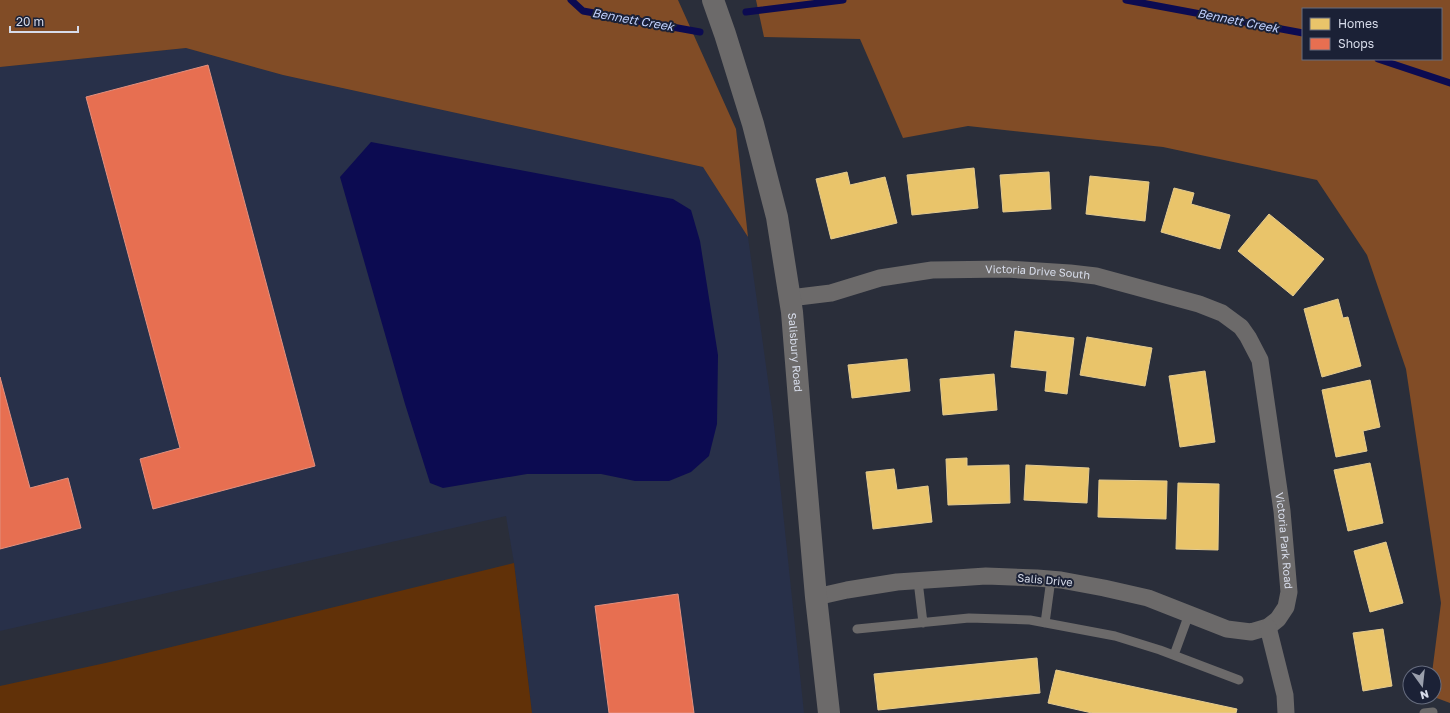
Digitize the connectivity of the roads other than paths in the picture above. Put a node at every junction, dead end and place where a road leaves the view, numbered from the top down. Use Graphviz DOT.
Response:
graph roads {
  1 [pos="713,0"];
  2 [pos="790,298"];
  3 [pos="1260,360"];
  4 [pos="1050,579"];
  5 [pos="918,581"];
  6 [pos="816,597"];
  7 [pos="1189,614"];
  8 [pos="1045,622"];
  9 [pos="923,623"];
  10 [pos="1268,627"];
  11 [pos="857,629"];
  12 [pos="1174,655"];
  13 [pos="1239,680"];
  14 [pos="829,713"];
  15 [pos="1286,713"];
  1 -- 2 [label="street, Salisbury Road"];
  2 -- 3 [label="street, Victoria Drive South"];
  2 -- 6 [label="street, Salisbury Road"];
  3 -- 10 [label="street, Victoria Park Road"];
  4 -- 5 [label="street, Salis Drive"];
  4 -- 7 [label="street, Salis Drive"];
  4 -- 8 [label="lane"];
  5 -- 6 [label="street, Salis Drive"];
  5 -- 9 [label="lane"];
  6 -- 14 [label="street, Salisbury Road"];
  7 -- 10 [label="street, Salis Drive"];
  7 -- 12 [label="lane"];
  8 -- 9 [label="lane"];
  8 -- 12 [label="lane"];
  9 -- 11 [label="lane"];
  10 -- 15 [label="street"];
  12 -- 13 [label="lane"];
}
